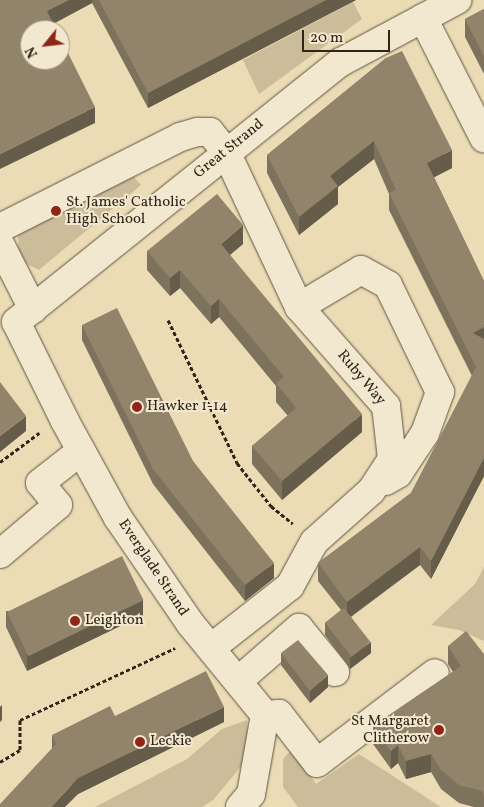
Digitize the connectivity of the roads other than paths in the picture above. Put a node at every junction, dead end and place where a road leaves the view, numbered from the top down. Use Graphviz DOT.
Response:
graph roads {
  1 [pos="458,0"];
  2 [pos="423,18"];
  3 [pos="484,138"];
  4 [pos="226,152"];
  5 [pos="0,228"];
  6 [pos="0,244"];
  7 [pos="299,307"];
  8 [pos="25,315"];
  9 [pos="81,451"];
  10 [pos="371,490"];
  11 [pos="0,554"];
  12 [pos="206,642"];
  13 [pos="335,672"];
  14 [pos="435,673"];
  15 [pos="238,681"];
  16 [pos="265,715"];
  17 [pos="240,807"];
  1 -- 2 [label="street, Great Strand"];
  2 -- 3 [label="street"];
  2 -- 4 [label="street, Great Strand"];
  4 -- 5 [label="street, Ruby Way"];
  4 -- 7 [label="street, Ruby Way"];
  4 -- 8 [label="street, Great Strand"];
  6 -- 8 [label="street, Everglade Strand"];
  7 -- 10 [label="street, Ruby Way"];
  7 -- 10 [label="street"];
  8 -- 9 [label="street, Everglade Strand"];
  9 -- 11 [label="street"];
  9 -- 12 [label="street, Everglade Strand"];
  10 -- 12 [label="street, Ruby Way"];
  12 -- 15 [label="street, Everglade Strand"];
  13 -- 15 [label="street"];
  14 -- 16 [label="street"];
  15 -- 16 [label="street, Everglade Strand"];
  16 -- 17 [label="street"];
}
